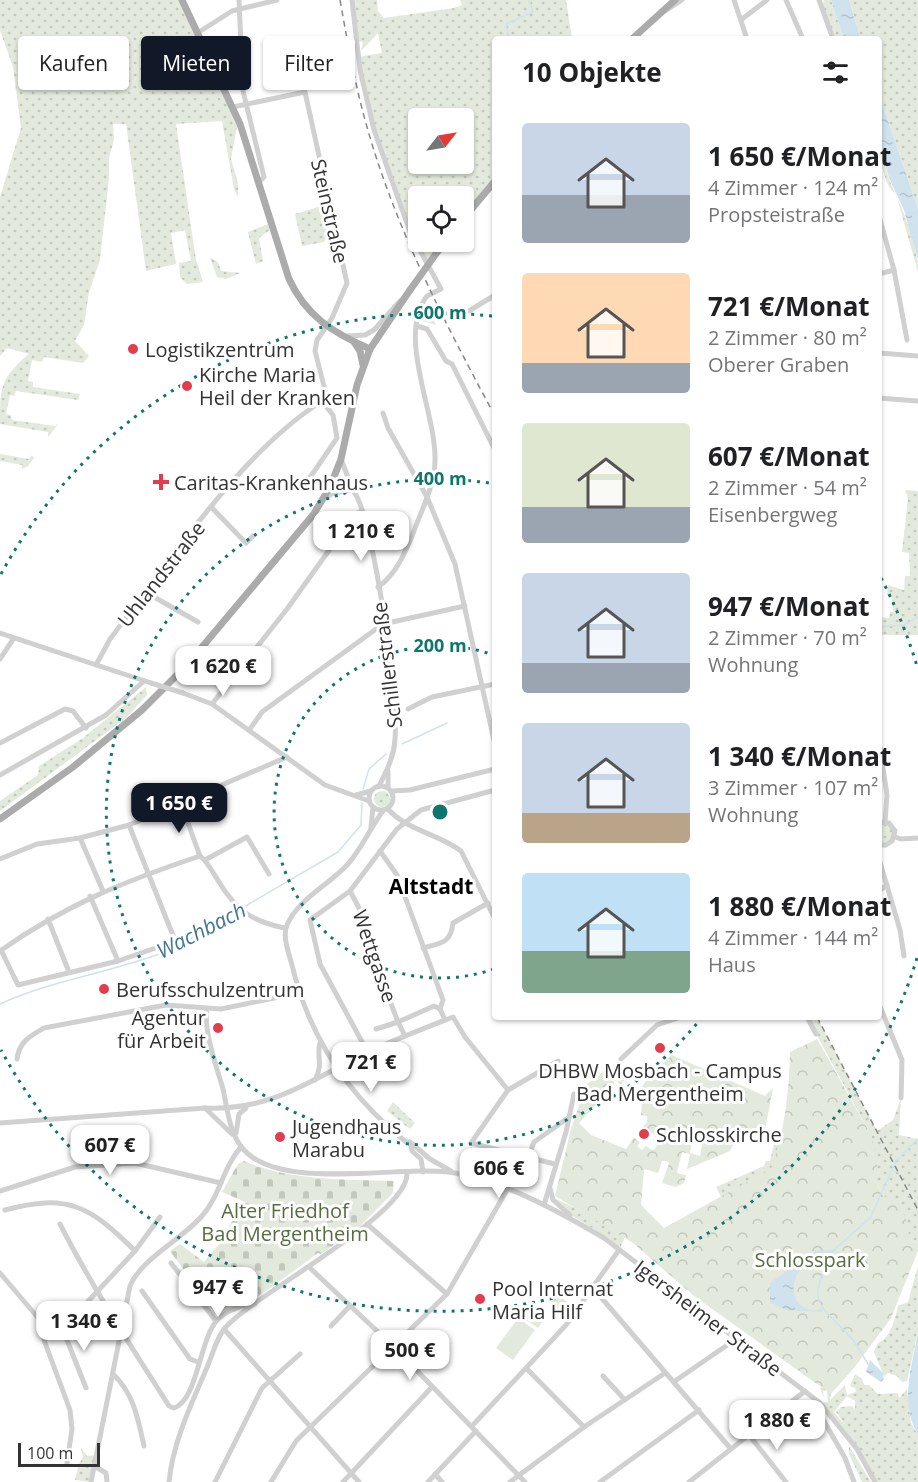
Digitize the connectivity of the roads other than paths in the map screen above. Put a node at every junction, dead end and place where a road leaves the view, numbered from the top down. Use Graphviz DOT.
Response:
graph roads {
  1 [pos="182,0"];
  2 [pos="239,0"];
  3 [pos="276,0"];
  4 [pos="352,0"];
  5 [pos="675,0"];
  6 [pos="681,0"];
  7 [pos="736,0"];
  8 [pos="767,0"];
  9 [pos="786,0"];
  10 [pos="819,0"];
  11 [pos="240,8"];
  12 [pos="660,14"];
  13 [pos="742,19"];
  14 [pos="199,32"];
  15 [pos="635,36"];
  16 [pos="746,36"];
  17 [pos="802,36"];
  18 [pos="832,36"];
  19 [pos="245,103"];
  20 [pos="233,107"];
  21 [pos="260,181"];
  22 [pos="492,185"];
  23 [pos="474,206"];
  24 [pos="882,227"];
  25 [pos="437,252"];
  26 [pos="894,270"];
  27 [pos="882,273"];
  28 [pos="408,293"];
  29 [pos="492,297"];
  30 [pos="469,311"];
  31 [pos="326,325"];
  32 [pos="417,326"];
  33 [pos="347,337"];
  34 [pos="907,340"];
  35 [pos="370,349"];
  36 [pos="882,353"];
  37 [pos="918,356"];
  38 [pos="363,367"];
  39 [pos="882,398"];
  40 [pos="322,401"];
  41 [pos="917,401"];
  42 [pos="383,413"];
  43 [pos="492,444"];
  44 [pos="341,459"];
  45 [pos="309,479"];
  46 [pos="334,479"];
  47 [pos="352,490"];
  48 [pos="427,497"];
  49 [pos="322,500"];
  50 [pos="212,508"];
  51 [pos="362,511"];
  52 [pos="253,536"];
  53 [pos="378,587"];
  54 [pos="147,593"];
  55 [pos="465,606"];
  56 [pos="198,622"];
  57 [pos="383,624"];
  58 [pos="0,633"];
  59 [pos="14,638"];
  60 [pos="0,659"];
  61 [pos="96,665"];
  62 [pos="144,681"];
  63 [pos="492,685"];
  64 [pos="483,687"];
  65 [pos="212,704"];
  66 [pos="408,709"];
  67 [pos="86,728"];
  68 [pos="250,729"];
  69 [pos="492,730"];
  70 [pos="0,743"];
  71 [pos="287,757"];
  72 [pos="882,764"];
  73 [pos="492,770"];
  74 [pos="388,771"];
  75 [pos="0,775"];
  76 [pos="379,786"];
  77 [pos="390,789"];
  78 [pos="410,790"];
  79 [pos="371,791"];
  80 [pos="492,791"];
  81 [pos="356,795"];
  82 [pos="394,801"];
  83 [pos="181,804"];
  84 [pos="371,804"];
  85 [pos="385,810"];
  86 [pos="0,819"];
  87 [pos="405,822"];
  88 [pos="882,822"];
  89 [pos="129,825"];
  90 [pos="371,829"];
  91 [pos="894,837"];
  92 [pos="80,838"];
  93 [pos="918,838"];
  94 [pos="882,845"];
  95 [pos="380,851"];
  96 [pos="202,858"];
  97 [pos="0,859"];
  98 [pos="882,869"];
  99 [pos="148,873"];
  100 [pos="269,874"];
  101 [pos="887,885"];
  102 [pos="882,889"];
  103 [pos="103,891"];
  104 [pos="350,891"];
  105 [pos="90,897"];
  106 [pos="488,903"];
  107 [pos="492,912"];
  108 [pos="48,919"];
  109 [pos="285,928"];
  110 [pos="423,948"];
  111 [pos="1,950"];
  112 [pos="904,956"];
  113 [pos="118,961"];
  114 [pos="69,972"];
  115 [pos="298,993"];
  116 [pos="207,1009"];
  117 [pos="440,1009"];
  118 [pos="882,1010"];
  119 [pos="446,1020"];
  120 [pos="656,1020"];
  121 [pos="672,1020"];
  122 [pos="809,1020"];
  123 [pos="399,1022"];
  124 [pos="657,1025"];
  125 [pos="376,1029"];
  126 [pos="816,1034"];
  127 [pos="405,1036"];
  128 [pos="320,1043"];
  129 [pos="368,1053"];
  130 [pos="17,1059"];
  131 [pos="621,1059"];
  132 [pos="558,1061"];
  133 [pos="337,1068"];
  134 [pos="315,1080"];
  135 [pos="508,1090"];
  136 [pos="574,1094"];
  137 [pos="901,1098"];
  138 [pos="248,1107"];
  139 [pos="205,1108"];
  140 [pos="228,1109"];
  141 [pos="568,1118"];
  142 [pos="0,1123"];
  143 [pos="226,1126"];
  144 [pos="235,1138"];
  145 [pos="410,1142"];
  146 [pos="241,1147"];
  147 [pos="528,1158"];
  148 [pos="555,1164"];
  149 [pos="423,1172"];
  150 [pos="407,1173"];
  151 [pos="455,1173"];
  152 [pos="221,1184"];
  153 [pos="549,1186"];
  154 [pos="507,1190"];
  155 [pos="0,1191"];
  156 [pos="532,1199"];
  157 [pos="544,1204"];
  158 [pos="5,1210"];
  159 [pos="160,1217"];
  160 [pos="60,1224"];
  161 [pos="367,1224"];
  162 [pos="604,1238"];
  163 [pos="619,1250"];
  164 [pos="135,1251"];
  165 [pos="171,1263"];
  166 [pos="309,1267"];
  167 [pos="0,1273"];
  168 [pos="593,1288"];
  169 [pos="97,1291"];
  170 [pos="142,1291"];
  171 [pos="447,1294"];
  172 [pos="255,1304"];
  173 [pos="349,1307"];
  174 [pos="79,1311"];
  175 [pos="216,1321"];
  176 [pos="61,1325"];
  177 [pos="331,1326"];
  178 [pos="224,1329"];
  179 [pos="121,1330"];
  180 [pos="51,1333"];
  181 [pos="91,1338"];
  182 [pos="736,1339"];
  183 [pos="394,1347"];
  184 [pos="300,1354"];
  185 [pos="198,1362"];
  186 [pos="527,1369"];
  187 [pos="665,1373"];
  188 [pos="113,1374"];
  189 [pos="603,1376"];
  190 [pos="270,1381"];
  191 [pos="675,1381"];
  192 [pos="432,1387"];
  193 [pos="86,1388"];
  194 [pos="805,1391"];
  195 [pos="625,1400"];
  196 [pos="699,1410"];
  197 [pos="824,1421"];
  198 [pos="584,1427"];
  199 [pos="311,1428"];
  200 [pos="474,1428"];
  201 [pos="749,1435"];
  202 [pos="144,1446"];
  203 [pos="731,1449"];
  204 [pos="68,1463"];
  205 [pos="96,1467"];
  206 [pos="351,1473"];
  207 [pos="435,1474"];
  208 [pos="518,1474"];
  209 [pos="698,1476"];
  210 [pos="92,1482"];
  211 [pos="107,1482"];
  212 [pos="169,1482"];
  213 [pos="215,1482"];
  214 [pos="271,1482"];
  215 [pos="343,1482"];
  216 [pos="359,1482"];
  217 [pos="428,1482"];
  218 [pos="442,1482"];
  219 [pos="510,1482"];
  220 [pos="525,1482"];
  221 [pos="600,1482"];
  222 [pos="689,1482"];
  223 [pos="702,1482"];
  224 [pos="786,1482"];
  225 [pos="854,1482"];
  226 [pos="874,1482"];
  1 -- 14 [label="main road"];
  2 -- 11 [label="street"];
  3 -- 11 [label="street"];
  4 -- 32 [label="street"];
  5 -- 12 [label="main road"];
  6 -- 12 [label="street"];
  7 -- 13 [label="street"];
  8 -- 13 [label="street"];
  9 -- 17 [label="street"];
  10 -- 18 [label="street"];
  11 -- 14 [label="street"];
  11 -- 19 [label="street"];
  12 -- 15 [label="main road"];
  13 -- 16 [label="street"];
  14 -- 20 [label="main road"];
  19 -- 20 [label="street"];
  19 -- 21 [label="street"];
  19 -- 31 [label="street, Steinstraße"];
  20 -- 21 [label="main road"];
  21 -- 31 [label="main road"];
  22 -- 23 [label="main road"];
  24 -- 26 [label="street"];
  25 -- 28 [label="main road, bridge"];
  26 -- 27 [label="street"];
  26 -- 34 [label="street"];
  28 -- 33 [label="street"];
  28 -- 35 [label="main road"];
  29 -- 30 [label="street"];
  31 -- 33 [label="main road"];
  31 -- 40 [label="street, Steinstraße"];
  32 -- 43 [label="street"];
  32 -- 48 [label="street"];
  33 -- 35 [label="main road"];
  33 -- 38 [label="main road"];
  35 -- 38 [label="main road"];
  36 -- 37 [label="street"];
  38 -- 44 [label="main road"];
  39 -- 41 [label="street"];
  40 -- 45 [label="street"];
  40 -- 50 [label="street, Uhlandstraße"];
  42 -- 48 [label="street"];
  44 -- 46 [label="main road"];
  44 -- 47 [label="street, Schillerstraße"];
  46 -- 47 [label="street"];
  46 -- 49 [label="main road"];
  47 -- 49 [label="street"];
  47 -- 51 [label="street, Schillerstraße"];
  48 -- 53 [label="street"];
  48 -- 55 [label="street"];
  49 -- 86 [label="main road"];
  50 -- 52 [label="street"];
  50 -- 54 [label="street, Uhlandstraße"];
  51 -- 53 [label="street, Schillerstraße"];
  51 -- 65 [label="street"];
  53 -- 57 [label="street, Schillerstraße"];
  54 -- 56 [label="street"];
  54 -- 61 [label="street, Uhlandstraße"];
  55 -- 57 [label="street"];
  55 -- 64 [label="street"];
  57 -- 68 [label="street"];
  57 -- 74 [label="street, Schillerstraße"];
  58 -- 59 [label="street"];
  59 -- 60 [label="street"];
  59 -- 61 [label="street"];
  61 -- 62 [label="street"];
  62 -- 65 [label="street, bridge"];
  62 -- 67 [label="street"];
  63 -- 64 [label="street"];
  64 -- 66 [label="street"];
  64 -- 69 [label="street"];
  65 -- 68 [label="street"];
  67 -- 70 [label="street"];
  67 -- 75 [label="street"];
  68 -- 71 [label="street"];
  71 -- 81 [label="street"];
  71 -- 83 [label="street"];
  72 -- 88 [label="street"];
  73 -- 78 [label="street"];
  74 -- 76 [label="street, Schillerstraße"];
  74 -- 77 [label="street, Schillerstraße"];
  76 -- 77 [label="street"];
  76 -- 79 [label="street"];
  77 -- 78 [label="street"];
  77 -- 82 [label="street"];
  78 -- 82 [label="street"];
  79 -- 81 [label="street"];
  79 -- 84 [label="street"];
  80 -- 87 [label="street"];
  81 -- 84 [label="street"];
  82 -- 85 [label="street"];
  83 -- 89 [label="street"];
  83 -- 96 [label="street"];
  84 -- 85 [label="street"];
  84 -- 90 [label="street"];
  85 -- 87 [label="street"];
  85 -- 90 [label="street"];
  87 -- 95 [label="street"];
  87 -- 106 [label="street"];
  88 -- 91 [label="street"];
  89 -- 92 [label="street"];
  89 -- 99 [label="street"];
  90 -- 109 [label="street"];
  91 -- 93 [label="street"];
  91 -- 94 [label="street"];
  92 -- 97 [label="street"];
  92 -- 103 [label="street"];
  95 -- 104 [label="street"];
  95 -- 110 [label="street"];
  96 -- 99 [label="street"];
  96 -- 100 [label="street"];
  96 -- 109 [label="street"];
  98 -- 101 [label="street"];
  99 -- 103 [label="street"];
  99 -- 113 [label="street"];
  101 -- 102 [label="street"];
  101 -- 112 [label="street"];
  103 -- 105 [label="street"];
  104 -- 123 [label="street, Wettgasse"];
  104 -- 129 [label="street"];
  105 -- 108 [label="street"];
  105 -- 113 [label="street"];
  106 -- 107 [label="street"];
  106 -- 110 [label="street"];
  108 -- 111 [label="street"];
  108 -- 114 [label="street"];
  109 -- 115 [label="street"];
  110 -- 117 [label="street"];
  111 -- 114 [label="street"];
  113 -- 114 [label="street"];
  115 -- 116 [label="street"];
  115 -- 128 [label="street"];
  116 -- 130 [label="street"];
  116 -- 140 [label="street"];
  117 -- 119 [label="street"];
  117 -- 123 [label="street"];
  118 -- 137 [label="street"];
  119 -- 127 [label="street"];
  119 -- 135 [label="street"];
  120 -- 124 [label="street"];
  121 -- 124 [label="street"];
  122 -- 126 [label="street"];
  123 -- 125 [label="street"];
  123 -- 127 [label="street, Wettgasse"];
  124 -- 131 [label="street"];
  127 -- 129 [label="street"];
  128 -- 133 [label="street"];
  128 -- 134 [label="street"];
  129 -- 133 [label="street"];
  132 -- 135 [label="street"];
  133 -- 134 [label="street"];
  133 -- 145 [label="street"];
  134 -- 138 [label="street"];
  135 -- 147 [label="street"];
  136 -- 141 [label="street"];
  138 -- 140 [label="street"];
  138 -- 144 [label="street"];
  139 -- 140 [label="street"];
  139 -- 142 [label="street"];
  139 -- 143 [label="street"];
  140 -- 143 [label="street"];
  140 -- 144 [label="street"];
  141 -- 147 [label="street"];
  141 -- 148 [label="street"];
  143 -- 144 [label="street"];
  144 -- 146 [label="street"];
  145 -- 149 [label="street"];
  145 -- 151 [label="street"];
  146 -- 150 [label="street"];
  146 -- 152 [label="street"];
  147 -- 148 [label="street"];
  148 -- 153 [label="street"];
  149 -- 150 [label="street"];
  149 -- 151 [label="street"];
  150 -- 161 [label="street"];
  151 -- 154 [label="street, Igersheimer Straße"];
  152 -- 155 [label="street"];
  152 -- 179 [label="street"];
  153 -- 156 [label="street"];
  153 -- 157 [label="street"];
  153 -- 162 [label="street"];
  154 -- 156 [label="street, Igersheimer Straße"];
  154 -- 171 [label="street"];
  156 -- 157 [label="street, Igersheimer Straße"];
  157 -- 162 [label="street, Igersheimer Straße"];
  158 -- 164 [label="street"];
  159 -- 164 [label="street"];
  160 -- 169 [label="street"];
  161 -- 166 [label="street"];
  161 -- 171 [label="street"];
  162 -- 163 [label="street, Igersheimer Straße"];
  163 -- 168 [label="street"];
  163 -- 182 [label="street, Igersheimer Straße"];
  164 -- 169 [label="street"];
  165 -- 175 [label="street"];
  166 -- 172 [label="street"];
  166 -- 173 [label="street"];
  167 -- 180 [label="street"];
  168 -- 186 [label="street"];
  168 -- 187 [label="street"];
  169 -- 174 [label="street"];
  169 -- 179 [label="street"];
  170 -- 185 [label="street"];
  171 -- 183 [label="street"];
  172 -- 175 [label="street"];
  172 -- 178 [label="street"];
  173 -- 177 [label="street"];
  173 -- 183 [label="street"];
  174 -- 176 [label="street"];
  174 -- 181 [label="street"];
  175 -- 185 [label="street"];
  176 -- 180 [label="street"];
  176 -- 193 [label="street"];
  178 -- 190 [label="street"];
  178 -- 212 [label="street"];
  179 -- 185 [label="street"];
  179 -- 188 [label="street"];
  180 -- 204 [label="street"];
  182 -- 191 [label="street"];
  182 -- 194 [label="street, Igersheimer Straße"];
  183 -- 192 [label="street"];
  183 -- 199 [label="street"];
  184 -- 190 [label="street"];
  186 -- 198 [label="street"];
  186 -- 200 [label="street"];
  187 -- 191 [label="street"];
  187 -- 195 [label="street"];
  188 -- 202 [label="street"];
  188 -- 205 [label="street"];
  189 -- 195 [label="street"];
  190 -- 199 [label="street"];
  190 -- 213 [label="street"];
  191 -- 196 [label="street"];
  192 -- 200 [label="street"];
  192 -- 206 [label="street"];
  194 -- 201 [label="street"];
  194 -- 226 [label="street, Igersheimer Straße"];
  195 -- 198 [label="street"];
  196 -- 203 [label="street"];
  196 -- 221 [label="street"];
  197 -- 225 [label="street"];
  198 -- 208 [label="street"];
  199 -- 206 [label="street"];
  199 -- 214 [label="street"];
  200 -- 207 [label="street"];
  200 -- 208 [label="street"];
  201 -- 203 [label="street"];
  201 -- 224 [label="street"];
  203 -- 209 [label="street"];
  205 -- 210 [label="street"];
  205 -- 211 [label="street"];
  206 -- 215 [label="street"];
  206 -- 216 [label="street"];
  207 -- 217 [label="street"];
  207 -- 218 [label="street"];
  208 -- 219 [label="street"];
  208 -- 220 [label="street"];
  209 -- 222 [label="street"];
  209 -- 223 [label="street"];
}
